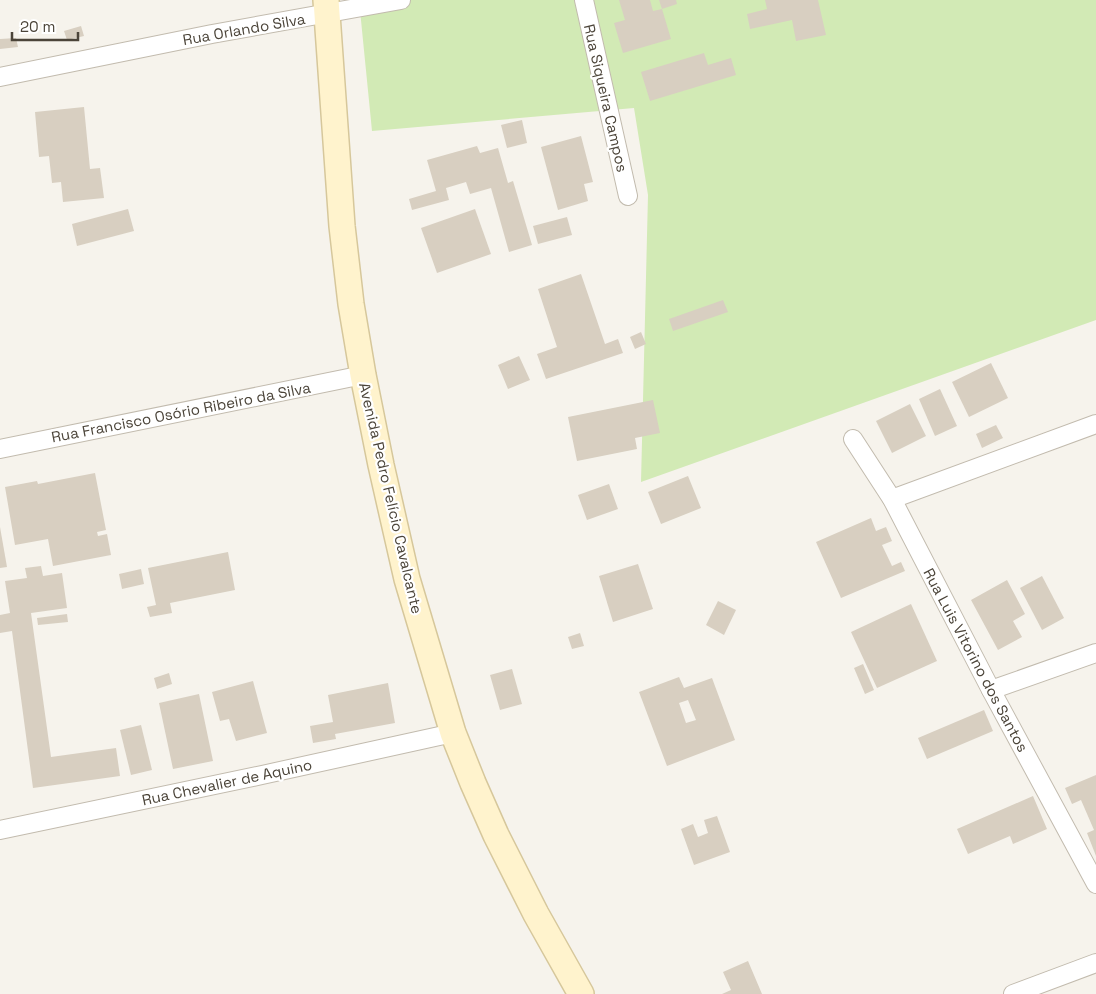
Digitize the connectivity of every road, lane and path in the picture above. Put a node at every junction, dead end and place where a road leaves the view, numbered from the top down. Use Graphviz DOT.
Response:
graph roads {
  1 [pos="401,0"];
  2 [pos="584,0"];
  3 [pos="326,7"];
  4 [pos="0,77"];
  5 [pos="628,196"];
  6 [pos="363,375"];
  7 [pos="1096,424"];
  8 [pos="853,439"];
  9 [pos="0,449"];
  10 [pos="892,499"];
  11 [pos="1096,653"];
  12 [pos="991,690"];
  13 [pos="453,733"];
  14 [pos="0,830"];
  15 [pos="1096,884"];
  16 [pos="1096,963"];
  17 [pos="581,994"];
  18 [pos="1013,994"];
  1 -- 3 [label="street, Rua Orlando Silva"];
  2 -- 5 [label="street, Rua Siqueira Campos"];
  3 -- 4 [label="street, Rua Orlando Silva"];
  3 -- 6 [label="street, Avenida Pedro Felício Cavalcante"];
  6 -- 9 [label="street, Rua Francisco Osório Ribeiro da Silva"];
  6 -- 13 [label="street, Avenida Pedro Felício Cavalcante"];
  7 -- 10 [label="street"];
  8 -- 10 [label="street, Rua Luis Vitorino dos Santos"];
  10 -- 12 [label="street, Rua Luis Vitorino dos Santos"];
  11 -- 12 [label="street"];
  12 -- 15 [label="street, Rua Luis Vitorino dos Santos"];
  13 -- 14 [label="street, Rua Chevalier de Aquino"];
  13 -- 17 [label="street, Avenida Pedro Felício Cavalcante"];
  16 -- 18 [label="street"];
}
